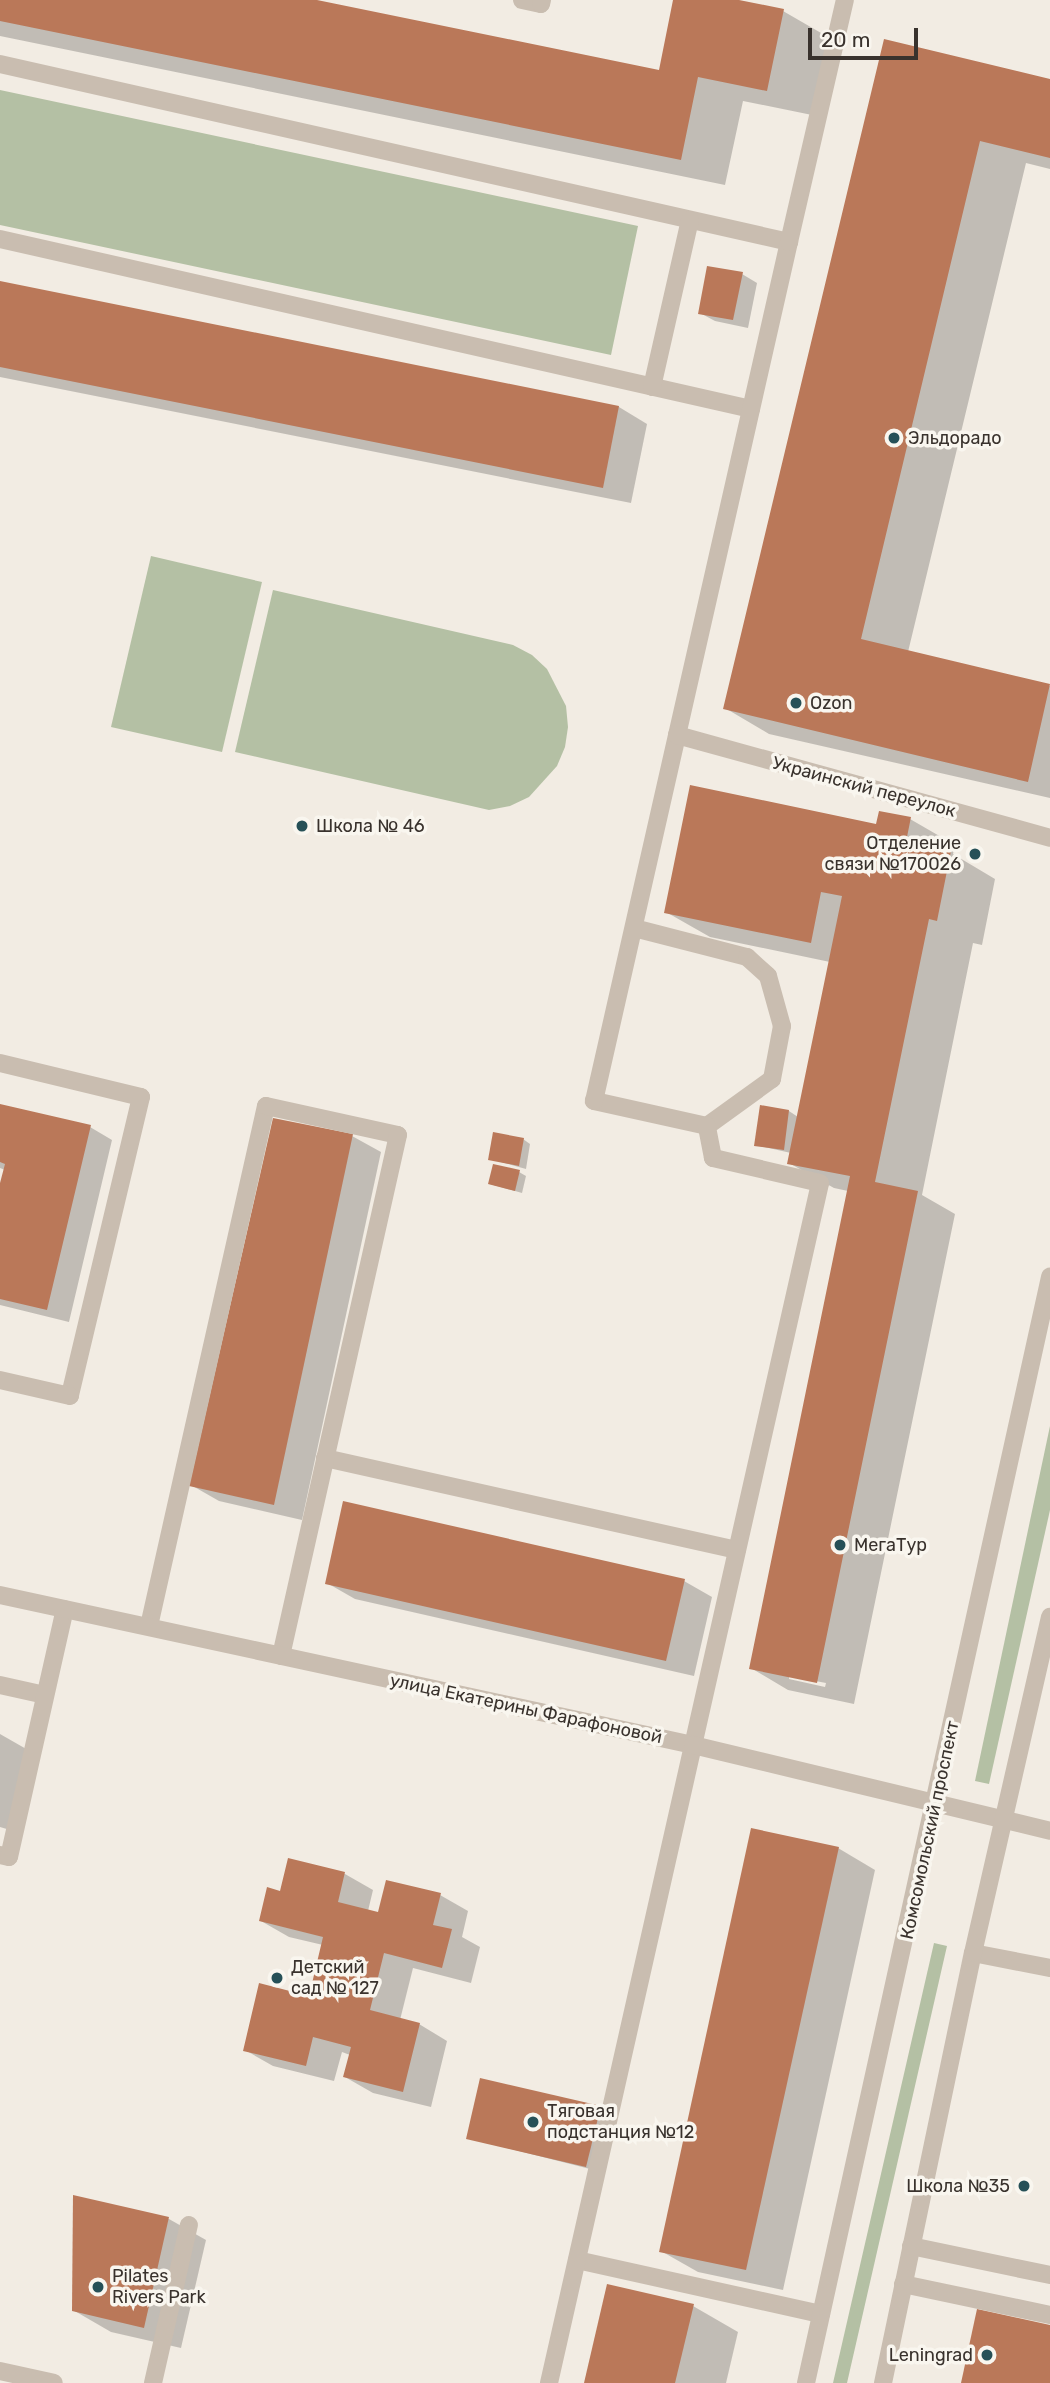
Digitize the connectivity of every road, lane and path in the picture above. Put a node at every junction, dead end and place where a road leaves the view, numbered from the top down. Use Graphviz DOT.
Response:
graph roads {
  1 [pos="522,0"];
  2 [pos="542,0"];
  3 [pos="845,0"];
  4 [pos="0,64"];
  5 [pos="690,220"];
  6 [pos="0,239"];
  7 [pos="789,242"];
  8 [pos="652,387"];
  9 [pos="751,409"];
  10 [pos="677,735"];
  11 [pos="1050,838"];
  12 [pos="634,928"];
  13 [pos="0,1063"];
  14 [pos="707,1126"];
  15 [pos="1050,1277"];
  16 [pos="0,1380"];
  17 [pos="325,1458"];
  18 [pos="737,1550"];
  19 [pos="0,1595"];
  20 [pos="65,1609"];
  21 [pos="1050,1617"];
  22 [pos="149,1626"];
  23 [pos="281,1656"];
  24 [pos="0,1685"];
  25 [pos="45,1695"];
  26 [pos="693,1745"];
  27 [pos="936,1801"];
  28 [pos="1004,1818"];
  29 [pos="1050,1831"];
  30 [pos="0,1855"];
  31 [pos="973,1953"];
  32 [pos="1050,1968"];
  33 [pos="189,2225"];
  34 [pos="911,2246"];
  35 [pos="577,2260"];
  36 [pos="1050,2275"];
  37 [pos="903,2284"];
  38 [pos="821,2314"];
  39 [pos="1050,2315"];
  40 [pos="0,2371"];
  41 [pos="54,2383"];
  42 [pos="153,2383"];
  43 [pos="550,2383"];
  44 [pos="806,2383"];
  45 [pos="883,2383"];
  1 -- 2 [label="street"];
  3 -- 7 [label="street"];
  4 -- 5 [label="street"];
  5 -- 7 [label="street"];
  5 -- 8 [label="street"];
  6 -- 8 [label="street"];
  7 -- 9 [label="street"];
  8 -- 9 [label="street"];
  9 -- 10 [label="street"];
  10 -- 11 [label="street, Украинский переулок"];
  10 -- 12 [label="street"];
  12 -- 14 [label="street"];
  12 -- 14 [label="street"];
  13 -- 16 [label="street"];
  14 -- 18 [label="street"];
  15 -- 27 [label="street, Комсомольский проспект"];
  17 -- 18 [label="street"];
  17 -- 22 [label="street"];
  17 -- 23 [label="street"];
  18 -- 26 [label="street"];
  19 -- 20 [label="street, улица Екатерины Фарафоновой"];
  20 -- 22 [label="street, улица Екатерины Фарафоновой"];
  20 -- 25 [label="street"];
  21 -- 28 [label="street"];
  22 -- 23 [label="street, улица Екатерины Фарафоновой"];
  23 -- 26 [label="street, улица Екатерины Фарафоновой"];
  24 -- 25 [label="street"];
  25 -- 30 [label="street"];
  26 -- 27 [label="street, улица Екатерины Фарафоновой"];
  26 -- 35 [label="street"];
  27 -- 28 [label="street, улица Екатерины Фарафоновой"];
  27 -- 38 [label="street, Комсомольский проспект"];
  28 -- 29 [label="street, улица Екатерины Фарафоновой"];
  28 -- 31 [label="street"];
  31 -- 32 [label="street"];
  31 -- 34 [label="street"];
  33 -- 42 [label="street"];
  34 -- 36 [label="street"];
  34 -- 37 [label="street"];
  35 -- 38 [label="street"];
  35 -- 43 [label="street"];
  37 -- 39 [label="street"];
  37 -- 45 [label="street"];
  38 -- 44 [label="street, Комсомольский проспект"];
  40 -- 41 [label="street"];
}
